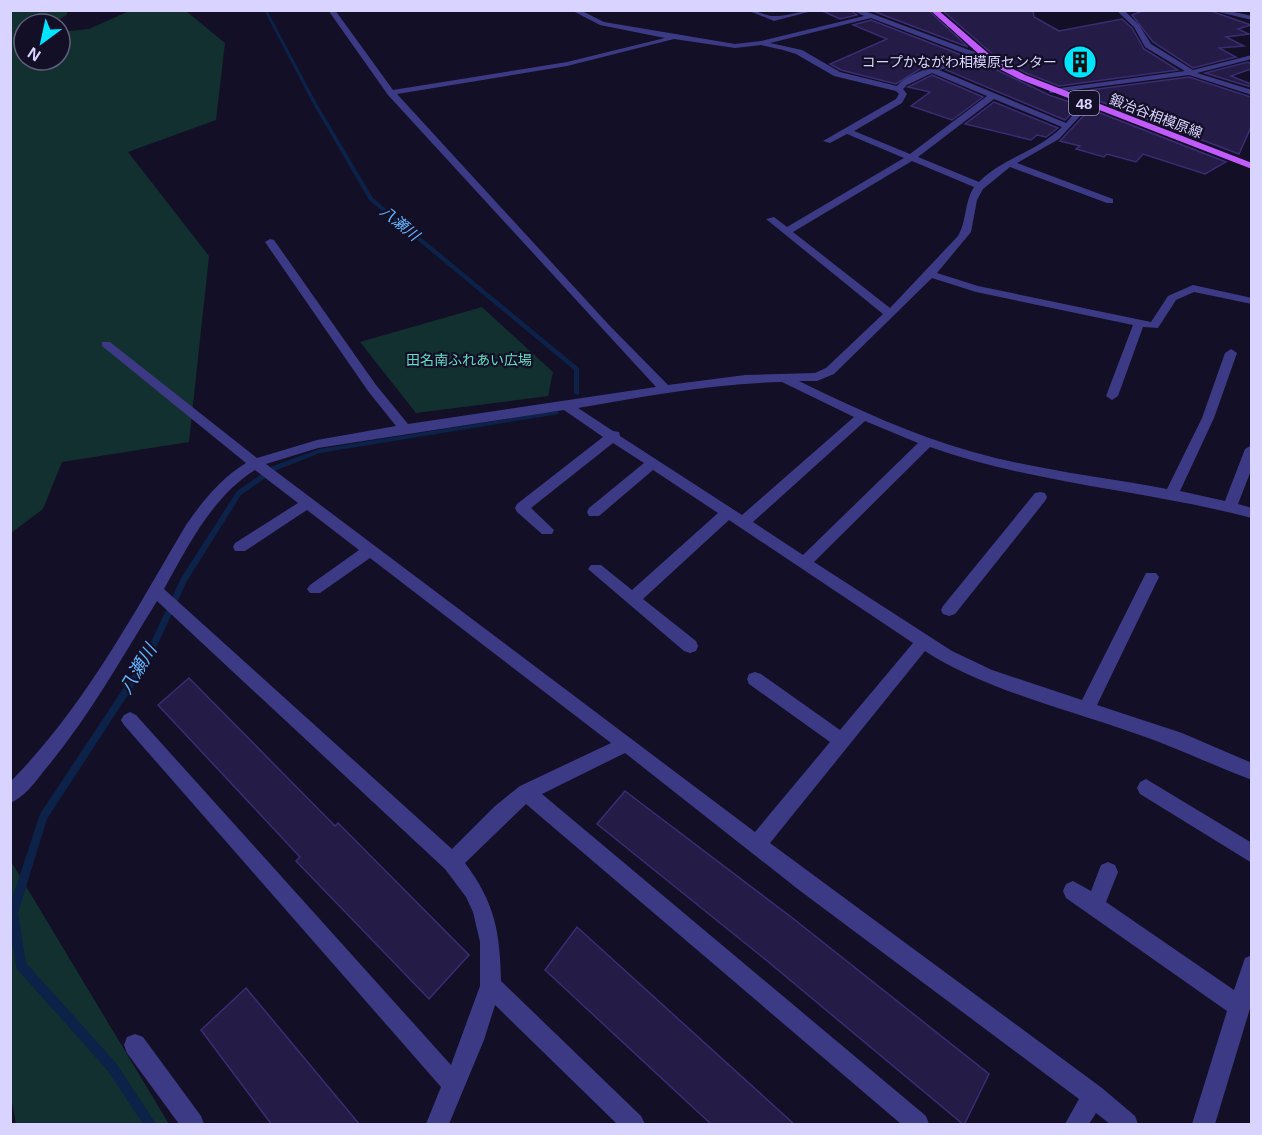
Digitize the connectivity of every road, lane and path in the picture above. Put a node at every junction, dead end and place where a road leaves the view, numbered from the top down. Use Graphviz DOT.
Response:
graph roads {
  1 [pos="331,10"];
  2 [pos="574,10"];
  3 [pos="750,10"];
  4 [pos="813,10"];
  5 [pos="855,10"];
  6 [pos="933,10"];
  7 [pos="1119,10"];
  8 [pos="1213,10"];
  9 [pos="1227,11"];
  10 [pos="872,16"];
  11 [pos="1251,18"];
  12 [pos="674,38"];
  13 [pos="761,43"];
  14 [pos="977,57"];
  15 [pos="1251,57"];
  16 [pos="993,62"];
  17 [pos="932,70"];
  18 [pos="1190,72"];
  19 [pos="899,89"];
  20 [pos="1053,91"];
  21 [pos="391,93"];
  22 [pos="1251,93"];
  23 [pos="992,97"];
  24 [pos="1086,104"];
  25 [pos="1066,126"];
  26 [pos="847,131"];
  27 [pos="826,141"];
  28 [pos="912,158"];
  29 [pos="1009,164"];
  30 [pos="1251,166"];
  31 [pos="980,186"];
  32 [pos="1110,201"];
  33 [pos="771,219"];
  34 [pos="786,231"];
  35 [pos="270,242"];
  36 [pos="930,274"];
  37 [pos="1251,301"];
  38 [pos="890,314"];
  39 [pos="1139,323"];
  40 [pos="106,344"];
  41 [pos="1231,353"];
  42 [pos="785,379"];
  43 [pos="665,389"];
  44 [pos="1112,396"];
  45 [pos="566,406"];
  46 [pos="862,417"];
  47 [pos="405,429"];
  48 [pos="614,435"];
  49 [pos="928,441"];
  50 [pos="1251,449"];
  51 [pos="654,462"];
  52 [pos="257,465"];
  53 [pos="1172,493"];
  54 [pos="1040,497"];
  55 [pos="308,503"];
  56 [pos="1230,507"];
  57 [pos="594,512"];
  58 [pos="729,512"];
  59 [pos="1251,513"];
  60 [pos="744,521"];
  61 [pos="547,530"];
  62 [pos="240,547"];
  63 [pos="370,550"];
  64 [pos="805,562"];
  65 [pos="596,569"];
  66 [pos="1151,578"];
  67 [pos="315,589"];
  68 [pos="160,594"];
  69 [pos="634,598"];
  70 [pos="949,610"];
  71 [pos="924,641"];
  72 [pos="690,646"];
  73 [pos="755,679"];
  74 [pos="1086,710"];
  75 [pos="130,720"];
  76 [pos="843,742"];
  77 [pos="627,744"];
  78 [pos="1251,772"];
  79 [pos="1146,788"];
  80 [pos="526,792"];
  81 [pos="10,795"];
  82 [pos="757,844"];
  83 [pos="1251,854"];
  84 [pos="452,862"];
  85 [pos="1108,872"];
  86 [pos="1073,891"];
  87 [pos="1095,906"];
  88 [pos="1251,965"];
  89 [pos="491,986"];
  90 [pos="1239,1006"];
  91 [pos="135,1045"];
  92 [pos="454,1085"];
  93 [pos="1094,1096"];
  94 [pos="193,1125"];
  95 [pos="437,1125"];
  96 [pos="633,1125"];
  97 [pos="918,1125"];
  98 [pos="1076,1125"];
  99 [pos="1127,1125"];
  100 [pos="1204,1125"];
  1 -- 21 [label="street"];
  2 -- 12 [label="street"];
  3 -- 4 [label="street"];
  5 -- 10 [label="street"];
  6 -- 16 [label="main road, 鍛冶谷相模原線 / 48"];
  7 -- 18 [label="street"];
  8 -- 9 [label="street"];
  9 -- 11 [label="street"];
  10 -- 13 [label="street"];
  10 -- 14 [label="street"];
  12 -- 13 [label="street"];
  12 -- 21 [label="street"];
  13 -- 19 [label="street"];
  14 -- 16 [label="street"];
  14 -- 17 [label="street"];
  15 -- 18 [label="street"];
  16 -- 20 [label="main road, 鍛冶谷相模原線 / 48"];
  17 -- 19 [label="street"];
  17 -- 23 [label="street"];
  18 -- 20 [label="street"];
  18 -- 22 [label="street"];
  19 -- 26 [label="street"];
  20 -- 24 [label="main road, 鍛冶谷相模原線 / 48"];
  21 -- 43 [label="street"];
  23 -- 25 [label="street"];
  23 -- 28 [label="street"];
  24 -- 25 [label="street"];
  24 -- 30 [label="main road, 鍛冶谷相模原線 / 48"];
  25 -- 29 [label="street"];
  26 -- 27 [label="street"];
  26 -- 28 [label="street"];
  28 -- 31 [label="street"];
  28 -- 34 [label="street"];
  29 -- 31 [label="street"];
  29 -- 32 [label="street"];
  31 -- 36 [label="street"];
  33 -- 34 [label="street"];
  34 -- 38 [label="street"];
  35 -- 47 [label="street"];
  36 -- 38 [label="street"];
  36 -- 39 [label="street"];
  37 -- 39 [label="street"];
  38 -- 42 [label="street"];
  39 -- 44 [label="street"];
  40 -- 52 [label="street"];
  41 -- 53 [label="street"];
  42 -- 43 [label="street"];
  42 -- 46 [label="street"];
  43 -- 45 [label="street"];
  45 -- 47 [label="street"];
  45 -- 48 [label="street"];
  46 -- 49 [label="street"];
  46 -- 60 [label="street"];
  47 -- 52 [label="street"];
  48 -- 51 [label="street"];
  48 -- 61 [label="street"];
  49 -- 53 [label="street"];
  49 -- 64 [label="street"];
  50 -- 56 [label="street"];
  51 -- 57 [label="street"];
  51 -- 58 [label="street"];
  52 -- 55 [label="street"];
  52 -- 68 [label="street"];
  53 -- 56 [label="street"];
  54 -- 70 [label="street"];
  55 -- 62 [label="street"];
  55 -- 63 [label="street"];
  56 -- 59 [label="street"];
  58 -- 60 [label="street"];
  58 -- 69 [label="street"];
  60 -- 64 [label="street"];
  63 -- 67 [label="street"];
  63 -- 77 [label="street"];
  64 -- 71 [label="street"];
  65 -- 69 [label="street"];
  66 -- 74 [label="street"];
  68 -- 81 [label="street"];
  68 -- 84 [label="street"];
  69 -- 72 [label="street"];
  71 -- 74 [label="street"];
  71 -- 76 [label="street"];
  73 -- 76 [label="street"];
  74 -- 78 [label="street"];
  75 -- 92 [label="street"];
  76 -- 82 [label="street"];
  77 -- 80 [label="street"];
  77 -- 82 [label="street"];
  79 -- 83 [label="street"];
  80 -- 84 [label="street"];
  80 -- 97 [label="street"];
  82 -- 93 [label="street"];
  84 -- 89 [label="street"];
  85 -- 87 [label="street"];
  86 -- 87 [label="street"];
  87 -- 90 [label="street"];
  88 -- 90 [label="street"];
  89 -- 92 [label="street"];
  89 -- 96 [label="street"];
  90 -- 100 [label="street"];
  91 -- 94 [label="street"];
  92 -- 95 [label="street"];
  93 -- 98 [label="street"];
  93 -- 99 [label="street"];
}
